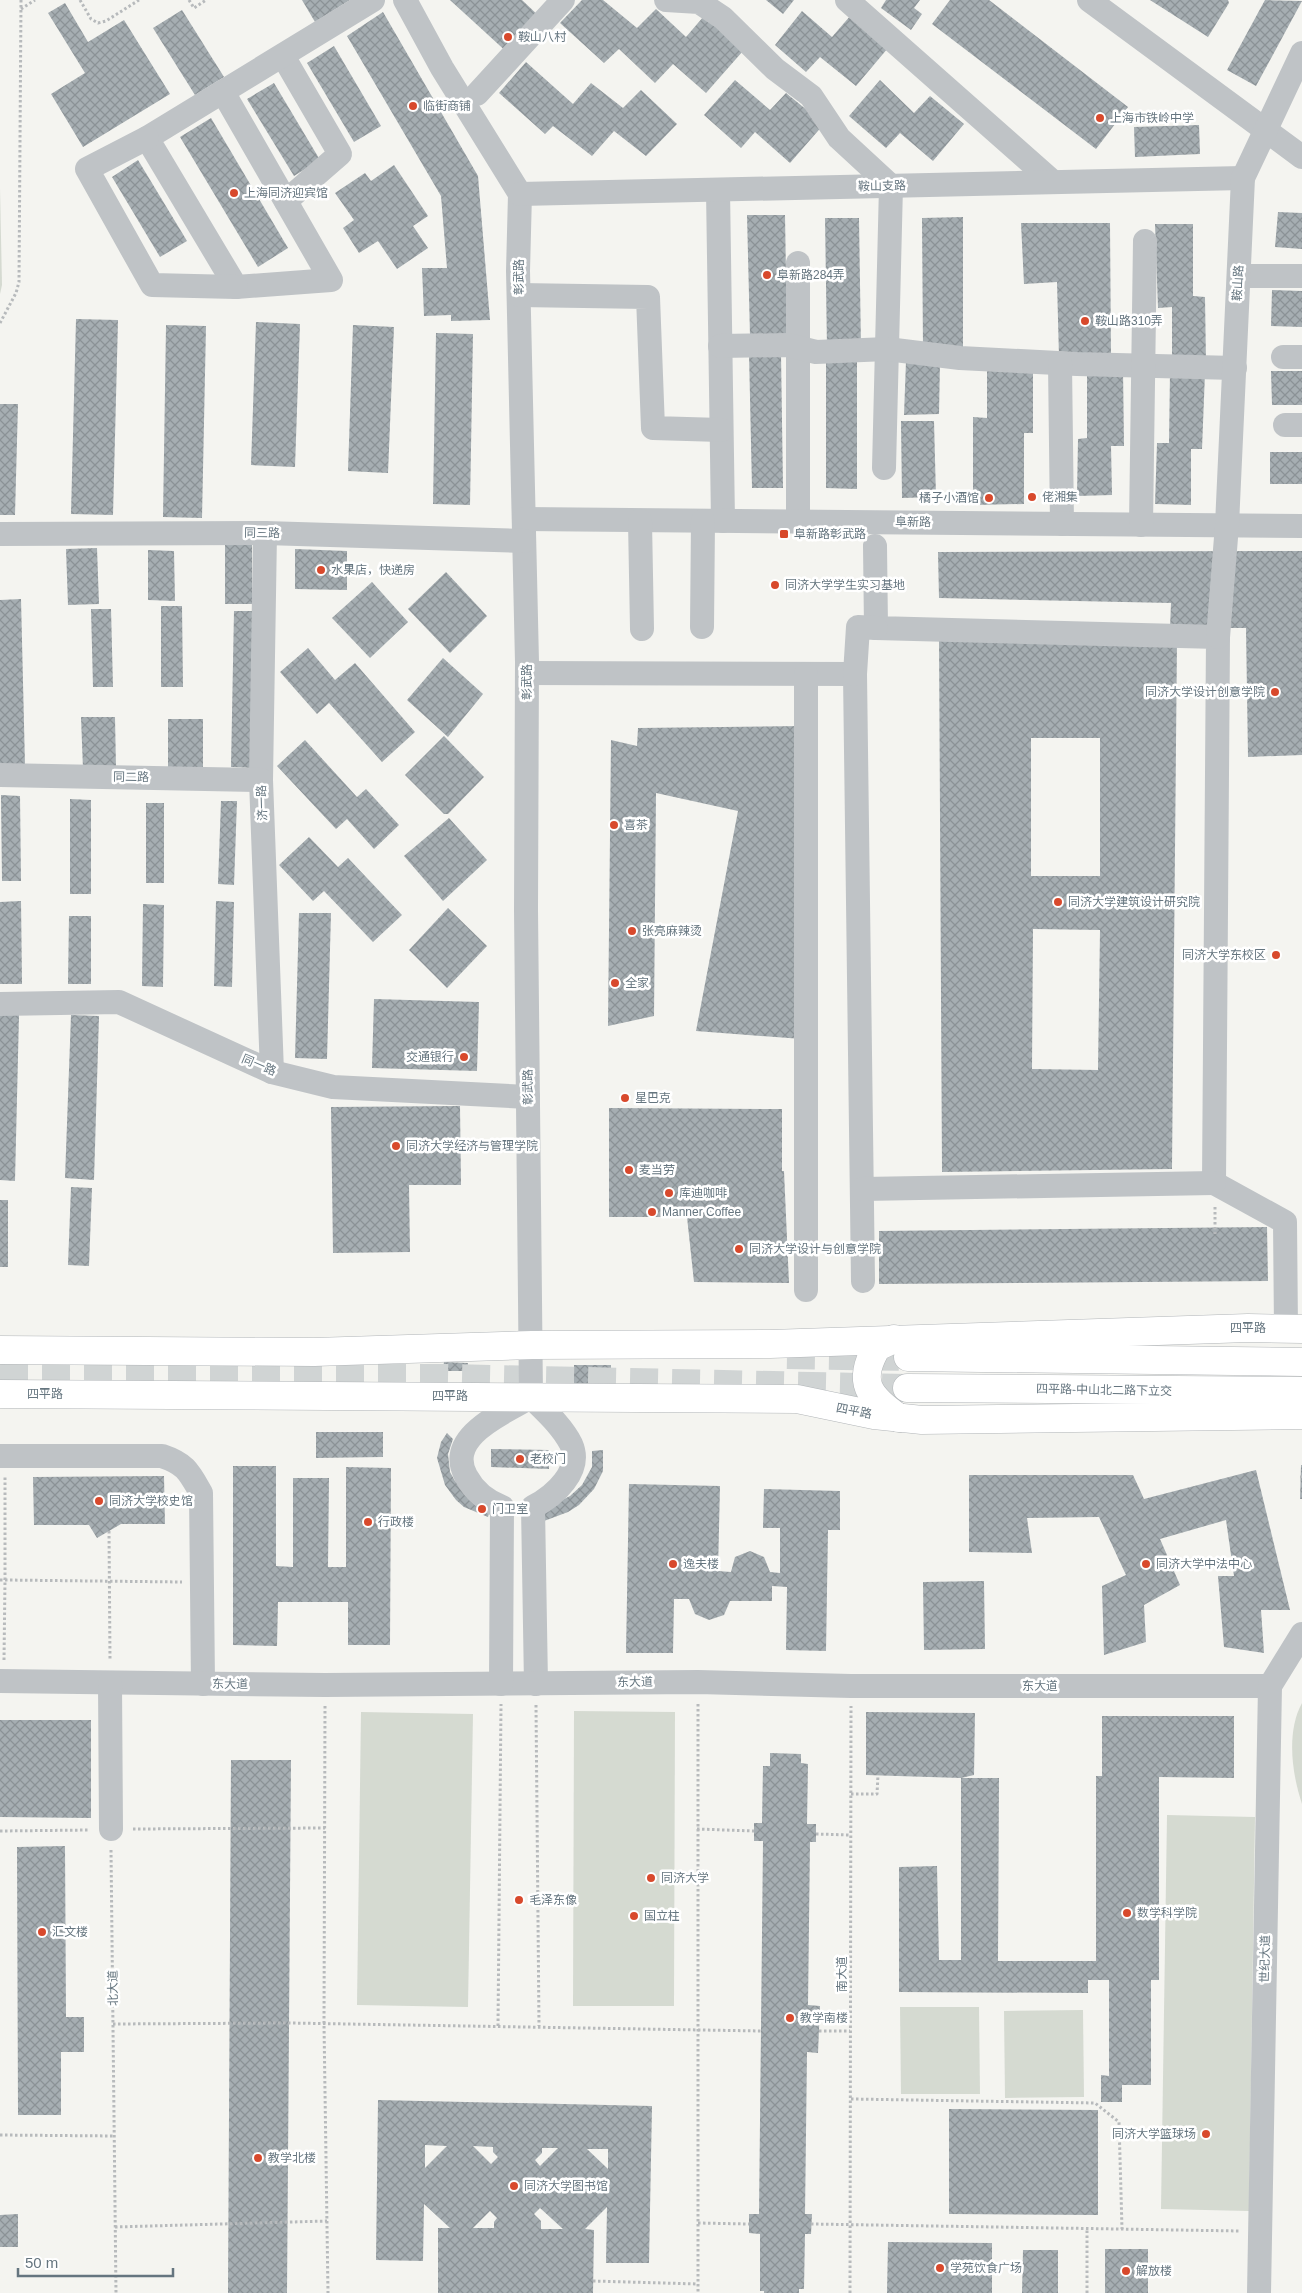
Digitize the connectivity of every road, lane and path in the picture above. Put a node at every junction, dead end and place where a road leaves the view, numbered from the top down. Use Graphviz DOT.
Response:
graph roads {
  1 [pos="21,0"];
  2 [pos="35,0"];
  3 [pos="80,0"];
  4 [pos="139,0"];
  5 [pos="189,0"];
  6 [pos="206,0"];
  7 [pos="374,0"];
  8 [pos="405,0"];
  9 [pos="666,0"];
  10 [pos="847,0"];
  11 [pos="1089,0"];
  12 [pos="557,2"];
  13 [pos="21,9"];
  14 [pos="1302,54"];
  15 [pos="282,56"];
  16 [pos="1295,88"];
  17 [pos="222,92"];
  18 [pos="477,94"];
  19 [pos="1265,131"];
  20 [pos="147,138"];
  21 [pos="1302,156"];
  22 [pos="1243,178"];
  23 [pos="1053,182"];
  24 [pos="891,186"];
  25 [pos="718,190"];
  26 [pos="520,194"];
  27 [pos="286,201"];
  28 [pos="1145,241"];
  29 [pos="798,263"];
  30 [pos="1239,276"];
  31 [pos="1302,276"];
  32 [pos="236,287"];
  33 [pos="519,296"];
  34 [pos="0,323"];
  35 [pos="720,346"];
  36 [pos="798,348"];
  37 [pos="887,349"];
  38 [pos="1060,363"];
  39 [pos="1143,366"];
  40 [pos="1234,368"];
  41 [pos="721,430"];
  42 [pos="884,468"];
  43 [pos="640,520"];
  44 [pos="713,521"];
  45 [pos="798,522"];
  46 [pos="1062,524"];
  47 [pos="1141,525"];
  48 [pos="1227,525"];
  49 [pos="1302,526"];
  50 [pos="524,530"];
  51 [pos="265,533"];
  52 [pos="0,534"];
  53 [pos="875,546"];
  54 [pos="702,627"];
  55 [pos="876,628"];
  56 [pos="642,629"];
  57 [pos="1218,637"];
  58 [pos="527,673"];
  59 [pos="806,674"];
  60 [pos="855,674"];
  61 [pos="0,774"];
  62 [pos="261,780"];
  63 [pos="0,1004"];
  64 [pos="272,1072"];
  65 [pos="528,1097"];
  66 [pos="1214,1183"];
  67 [pos="863,1189"];
  68 [pos="863,1281"];
  69 [pos="806,1290"];
  70 [pos="1294,1329"];
  71 [pos="532,1345"];
  72 [pos="901,1348"];
  73 [pos="0,1350"];
  74 [pos="1302,1362"];
  75 [pos="907,1388"];
  76 [pos="1302,1391"];
  77 [pos="0,1394"];
  78 [pos="531,1396"];
  79 [pos="1302,1415"];
  80 [pos="899,1418"];
  81 [pos="3,1456"];
  82 [pos="502,1507"];
  83 [pos="533,1507"];
  84 [pos="109,1531"];
  85 [pos="0,1580"];
  86 [pos="6,1580"];
  87 [pos="110,1581"];
  88 [pos="203,1582"];
  89 [pos="1302,1634"];
  90 [pos="2,1681"];
  91 [pos="698,1682"];
  92 [pos="110,1683"];
  93 [pos="203,1684"];
  94 [pos="501,1684"];
  95 [pos="536,1684"];
  96 [pos="326,1685"];
  97 [pos="851,1686"];
  98 [pos="1270,1686"];
  99 [pos="878,1775"];
  100 [pos="851,1794"];
  101 [pos="325,1828"];
  102 [pos="111,1829"];
  103 [pos="697,1829"];
  104 [pos="0,1831"];
  105 [pos="754,1831"];
  106 [pos="816,1834"];
  107 [pos="850,1835"];
  108 [pos="113,2024"];
  109 [pos="324,2024"];
  110 [pos="498,2026"];
  111 [pos="539,2026"];
  112 [pos="697,2030"];
  113 [pos="761,2030"];
  114 [pos="819,2030"];
  115 [pos="850,2031"];
  116 [pos="851,2099"];
  117 [pos="0,2135"];
  118 [pos="114,2136"];
  119 [pos="327,2221"];
  120 [pos="698,2223"];
  121 [pos="749,2224"];
  122 [pos="811,2224"];
  123 [pos="851,2225"];
  124 [pos="115,2226"];
  125 [pos="1087,2228"];
  126 [pos="1122,2229"];
  127 [pos="1260,2231"];
  128 [pos="593,2281"];
  129 [pos="698,2284"];
  130 [pos="116,2293"];
  131 [pos="328,2293"];
  132 [pos="698,2293"];
  133 [pos="850,2293"];
  134 [pos="1086,2293"];
  135 [pos="1259,2293"];
  1 -- 13 [label="path"];
  2 -- 13 [label="path"];
  3 -- 4 [label="path"];
  5 -- 6 [label="path"];
  7 -- 15 [label="street"];
  8 -- 26 [label="street"];
  9 -- 24 [label="street"];
  10 -- 23 [label="street"];
  11 -- 19 [label="street"];
  12 -- 18 [label="street"];
  13 -- 34 [label="path"];
  14 -- 16 [label="street, 鞍山路"];
  15 -- 17 [label="street"];
  15 -- 27 [label="street"];
  16 -- 19 [label="street, 鞍山路"];
  17 -- 20 [label="street"];
  17 -- 27 [label="street"];
  19 -- 21 [label="street"];
  19 -- 22 [label="street, 鞍山路"];
  20 -- 32 [label="street"];
  20 -- 32 [label="street"];
  22 -- 23 [label="street, 鞍山支路"];
  22 -- 30 [label="street, 鞍山路"];
  23 -- 24 [label="street, 鞍山支路"];
  24 -- 25 [label="street, 鞍山支路"];
  24 -- 37 [label="street"];
  25 -- 26 [label="street, 鞍山支路"];
  25 -- 35 [label="street"];
  26 -- 33 [label="street, 彰武路"];
  27 -- 32 [label="street"];
  28 -- 39 [label="street"];
  29 -- 36 [label="street"];
  30 -- 31 [label="street"];
  30 -- 40 [label="street, 鞍山路"];
  33 -- 41 [label="street"];
  33 -- 50 [label="street, 彰武路"];
  35 -- 36 [label="street"];
  35 -- 41 [label="street"];
  36 -- 37 [label="street"];
  36 -- 45 [label="street"];
  37 -- 38 [label="street"];
  37 -- 42 [label="street"];
  38 -- 39 [label="street"];
  38 -- 46 [label="street"];
  39 -- 40 [label="street"];
  39 -- 47 [label="street"];
  40 -- 48 [label="street, 鞍山路"];
  41 -- 44 [label="street"];
  43 -- 44 [label="street, 阜新路"];
  43 -- 50 [label="street, 阜新路"];
  43 -- 56 [label="street"];
  44 -- 45 [label="street, 阜新路"];
  44 -- 54 [label="street"];
  45 -- 46 [label="street, 阜新路"];
  46 -- 47 [label="street, 阜新路"];
  47 -- 48 [label="street, 阜新路"];
  48 -- 49 [label="street, 阜新路"];
  48 -- 57 [label="street, 鞍山路"];
  50 -- 51 [label="street, 同三路"];
  50 -- 58 [label="street, 彰武路"];
  51 -- 52 [label="street, 同三路"];
  51 -- 62 [label="street, 济一路"];
  53 -- 55 [label="street"];
  55 -- 57 [label="street"];
  55 -- 60 [label="street"];
  57 -- 66 [label="street, 鞍山路"];
  58 -- 59 [label="street"];
  58 -- 65 [label="street, 彰武路"];
  59 -- 60 [label="street"];
  59 -- 69 [label="street"];
  60 -- 67 [label="street"];
  61 -- 62 [label="street, 同二路"];
  62 -- 64 [label="street, 济一路"];
  63 -- 64 [label="street, 同一路"];
  64 -- 65 [label="street, 同一路"];
  65 -- 71 [label="street, 彰武路"];
  66 -- 67 [label="street"];
  66 -- 70 [label="street"];
  67 -- 68 [label="street"];
  70 -- 72 [label="main road, 四平路"];
  71 -- 72 [label="main road, 四平路"];
  71 -- 73 [label="main road, 四平路"];
  71 -- 78 [label="street, 彰武路"];
  72 -- 74 [label="main road"];
  72 -- 80 [label="main road, 四平路"];
  75 -- 76 [label="main road, 四平路-中山北二路下立交"];
  77 -- 78 [label="main road, 四平路"];
  78 -- 80 [label="main road, 四平路"];
  78 -- 82 [label="street"];
  78 -- 83 [label="street"];
  79 -- 80 [label="main road, 四平路"];
  81 -- 86 [label="path"];
  81 -- 88 [label="street"];
  82 -- 83 [label="street"];
  82 -- 94 [label="street"];
  83 -- 95 [label="street"];
  84 -- 87 [label="path"];
  85 -- 86 [label="path"];
  86 -- 87 [label="path"];
  86 -- 90 [label="path"];
  87 -- 88 [label="path"];
  87 -- 92 [label="path"];
  88 -- 93 [label="street"];
  89 -- 98 [label="street"];
  90 -- 92 [label="street, 东大道"];
  91 -- 95 [label="street, 东大道"];
  91 -- 97 [label="street, 东大道"];
  91 -- 103 [label="path"];
  92 -- 93 [label="street, 东大道"];
  92 -- 102 [label="street"];
  93 -- 96 [label="street, 东大道"];
  94 -- 95 [label="street, 东大道"];
  94 -- 96 [label="street, 东大道"];
  94 -- 110 [label="path"];
  95 -- 111 [label="path"];
  96 -- 101 [label="path"];
  97 -- 98 [label="street, 东大道"];
  97 -- 100 [label="path, 南大道"];
  98 -- 127 [label="street, 世纪大道"];
  99 -- 100 [label="path"];
  100 -- 107 [label="path, 南大道"];
  101 -- 102 [label="path"];
  101 -- 109 [label="path"];
  102 -- 104 [label="path"];
  102 -- 108 [label="path, 北大道"];
  103 -- 105 [label="path"];
  103 -- 112 [label="path"];
  106 -- 107 [label="path"];
  107 -- 115 [label="path, 南大道"];
  108 -- 109 [label="path"];
  108 -- 118 [label="path, 北大道"];
  109 -- 110 [label="path"];
  109 -- 119 [label="path"];
  110 -- 111 [label="path"];
  111 -- 112 [label="path"];
  112 -- 113 [label="path"];
  112 -- 120 [label="path"];
  114 -- 115 [label="path"];
  115 -- 116 [label="path, 南大道"];
  116 -- 123 [label="path, 南大道"];
  116 -- 126 [label="path"];
  117 -- 118 [label="path"];
  118 -- 124 [label="path, 北大道"];
  119 -- 124 [label="path"];
  119 -- 131 [label="path"];
  120 -- 121 [label="path"];
  120 -- 129 [label="path"];
  122 -- 123 [label="path"];
  123 -- 125 [label="path"];
  123 -- 133 [label="path, 南大道"];
  124 -- 130 [label="path, 北大道"];
  125 -- 126 [label="path"];
  125 -- 134 [label="path"];
  126 -- 127 [label="path"];
  127 -- 135 [label="street, 世纪大道"];
  128 -- 129 [label="path"];
  129 -- 132 [label="path"];
}
